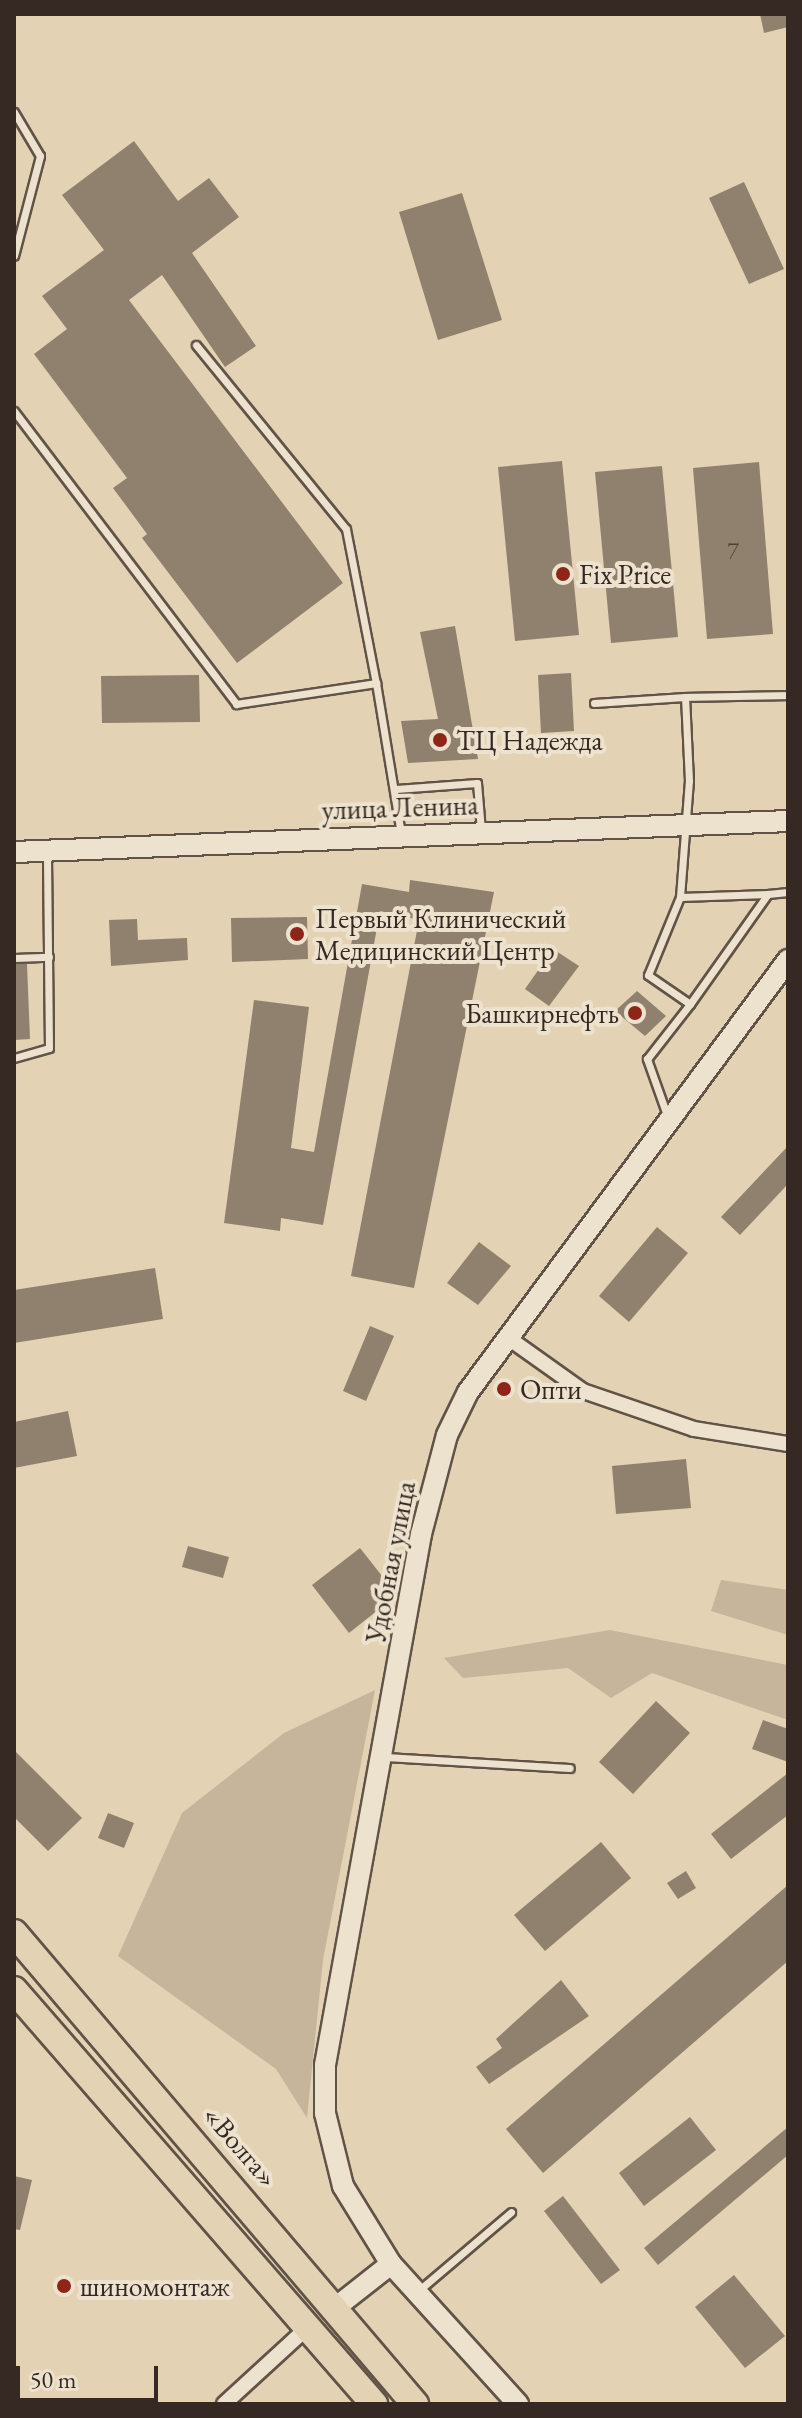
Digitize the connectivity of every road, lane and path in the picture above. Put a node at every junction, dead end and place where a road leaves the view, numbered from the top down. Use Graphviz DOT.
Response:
graph roads {
  1 [pos="14,112"];
  2 [pos="14,256"];
  3 [pos="196,345"];
  4 [pos="14,411"];
  5 [pos="376,683"];
  6 [pos="788,695"];
  7 [pos="685,697"];
  8 [pos="594,703"];
  9 [pos="396,789"];
  10 [pos="788,821"];
  11 [pos="687,824"];
  12 [pos="481,831"];
  13 [pos="401,834"];
  14 [pos="47,850"];
  15 [pos="14,852"];
  16 [pos="788,892"];
  17 [pos="768,894"];
  18 [pos="680,897"];
  19 [pos="49,957"];
  20 [pos="14,958"];
  21 [pos="788,960"];
  22 [pos="690,1004"];
  23 [pos="14,1058"];
  24 [pos="670,1123"];
  25 [pos="507,1337"];
  26 [pos="788,1444"];
  27 [pos="384,1757"];
  28 [pos="570,1768"];
  29 [pos="14,1933"];
  30 [pos="14,1990"];
  31 [pos="511,2212"];
  32 [pos="391,2264"];
  33 [pos="416,2292"];
  34 [pos="335,2308"];
  35 [pos="308,2327"];
  36 [pos="224,2404"];
  37 [pos="374,2404"];
  38 [pos="415,2404"];
  39 [pos="518,2404"];
  1 -- 2 [label="lane"];
  3 -- 5 [label="lane"];
  4 -- 5 [label="lane"];
  5 -- 9 [label="lane"];
  6 -- 7 [label="lane"];
  7 -- 8 [label="lane"];
  7 -- 11 [label="lane"];
  9 -- 12 [label="lane"];
  9 -- 13 [label="lane"];
  10 -- 11 [label="main road, улица Ленина"];
  11 -- 12 [label="main road, улица Ленина"];
  11 -- 18 [label="lane"];
  12 -- 13 [label="main road, улица Ленина"];
  13 -- 14 [label="main road, улица Ленина"];
  14 -- 15 [label="main road, улица Ленина"];
  14 -- 19 [label="lane"];
  16 -- 17 [label="lane"];
  17 -- 18 [label="lane"];
  17 -- 22 [label="lane"];
  18 -- 22 [label="lane"];
  19 -- 20 [label="lane"];
  19 -- 23 [label="lane"];
  21 -- 24 [label="main road, Удобная улица"];
  22 -- 24 [label="lane"];
  24 -- 25 [label="main road, Удобная улица"];
  25 -- 26 [label="street"];
  25 -- 27 [label="main road, Удобная улица"];
  27 -- 28 [label="lane"];
  27 -- 32 [label="main road, Удобная улица"];
  29 -- 34 [label="highway, «Волга»"];
  30 -- 35 [label="highway"];
  31 -- 33 [label="lane"];
  32 -- 33 [label="main road, Удобная улица"];
  32 -- 34 [label="main road"];
  33 -- 39 [label="main road, Удобная улица"];
  34 -- 35 [label="highway"];
  34 -- 38 [label="highway, «Волга»"];
  35 -- 36 [label="street"];
  35 -- 37 [label="highway"];
}
